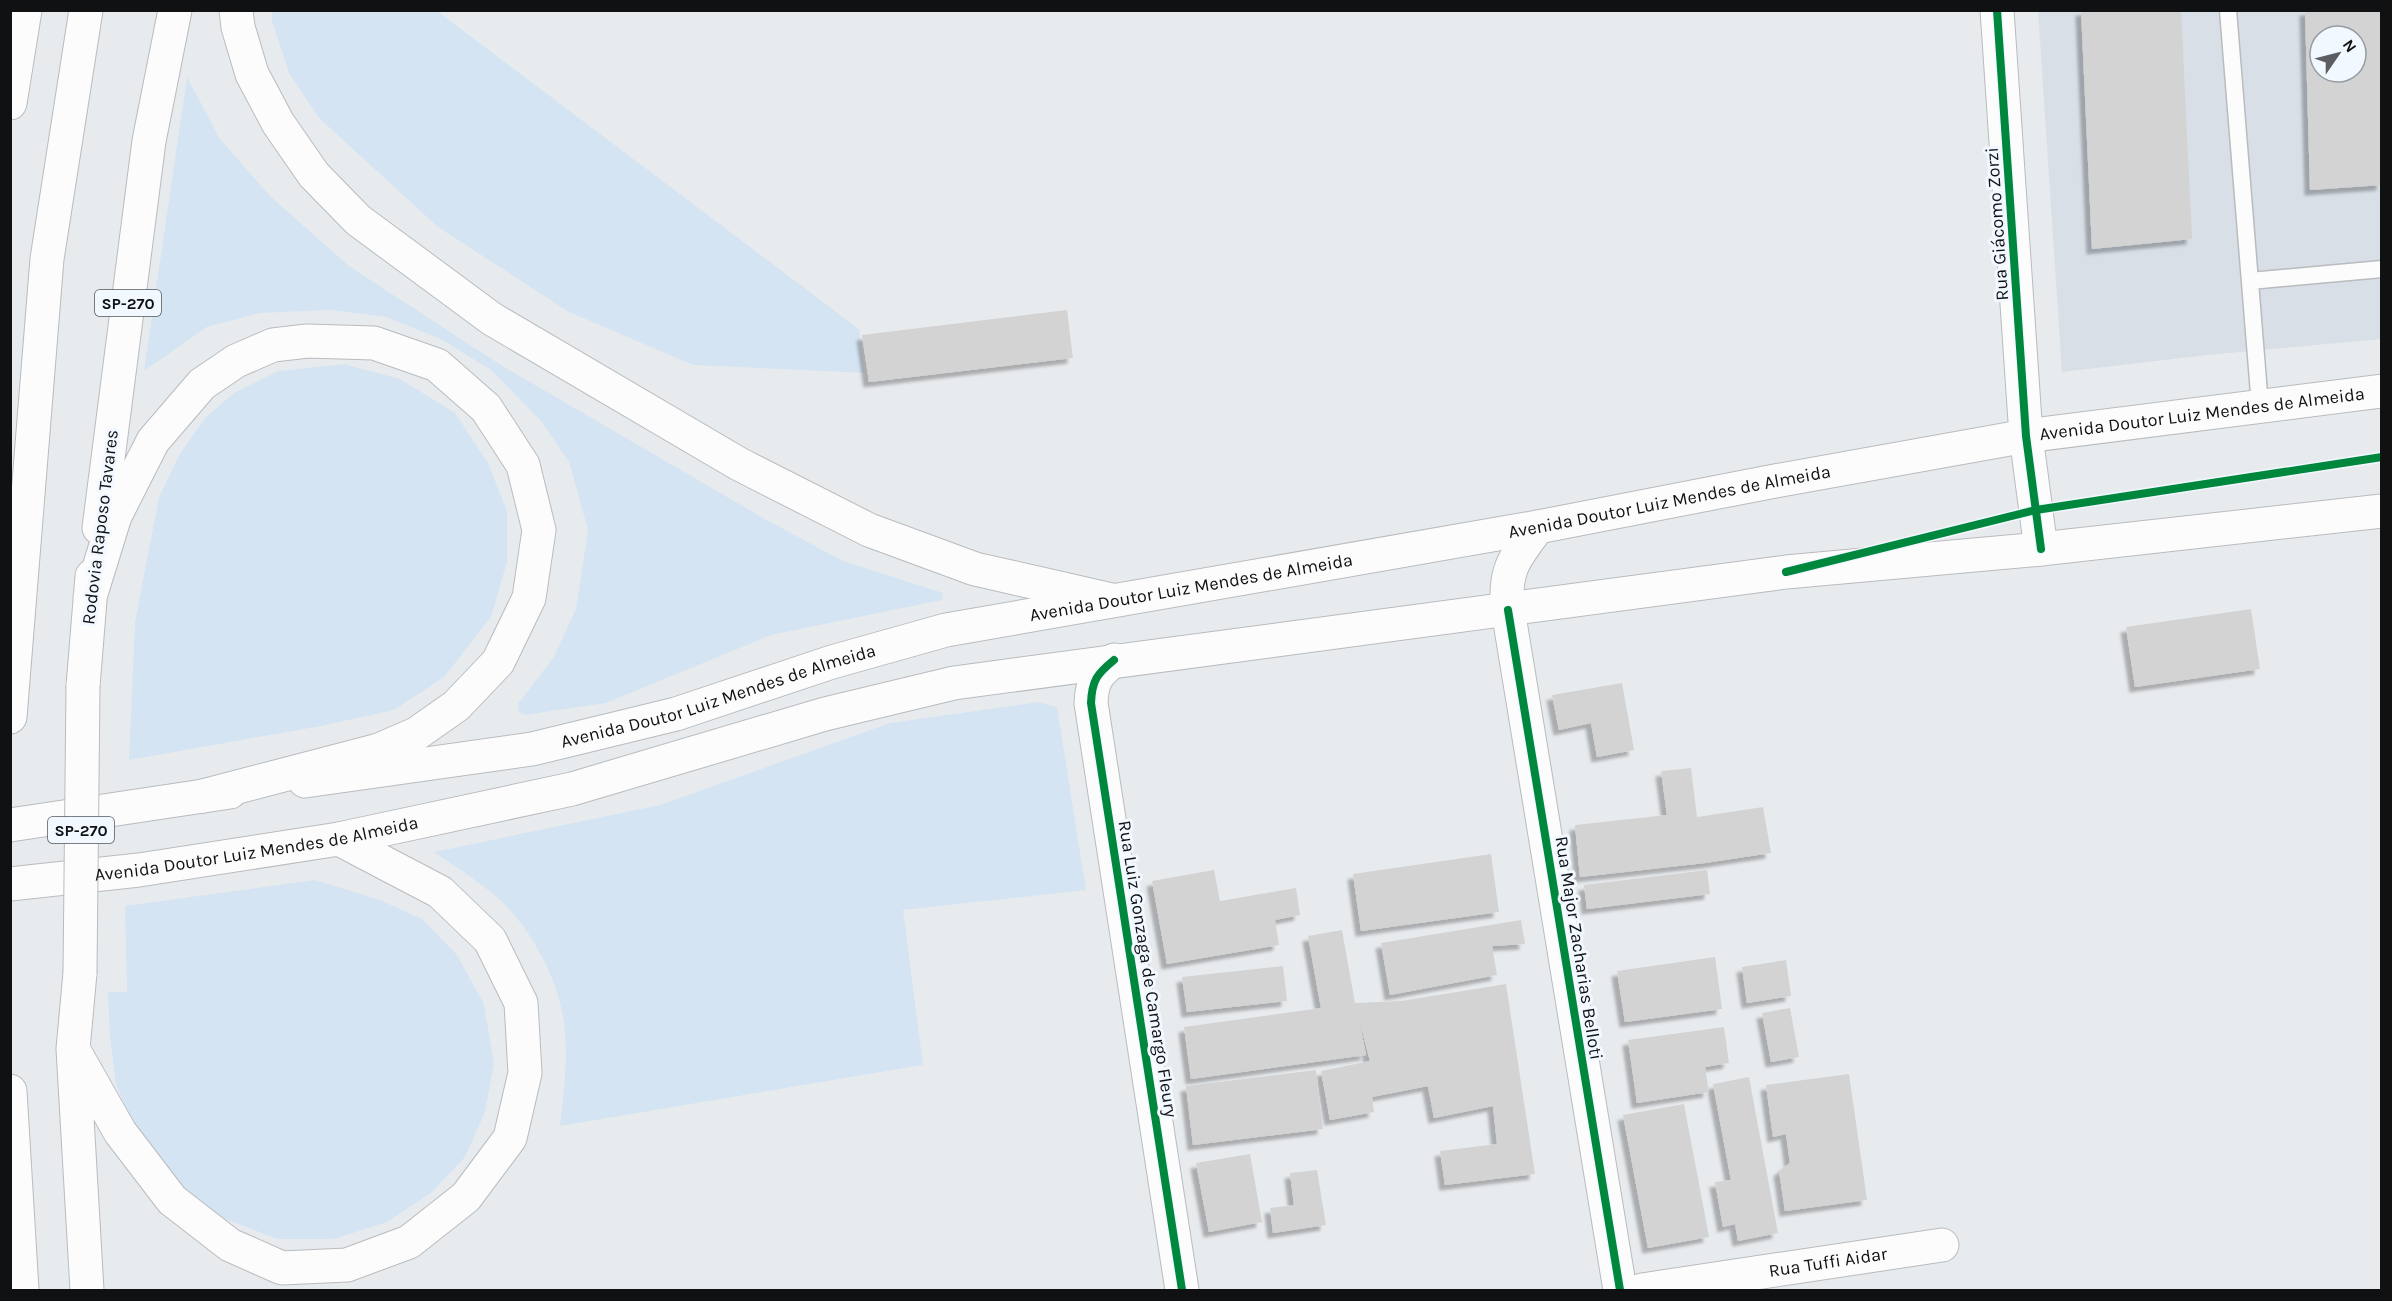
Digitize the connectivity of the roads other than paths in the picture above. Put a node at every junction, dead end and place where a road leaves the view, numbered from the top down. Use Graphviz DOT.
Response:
graph roads {
  1 [pos="25,10"];
  2 [pos="86,10"];
  3 [pos="175,10"];
  4 [pos="236,10"];
  5 [pos="1997,10"];
  6 [pos="2228,10"];
  7 [pos="10,103"];
  8 [pos="2382,269"];
  9 [pos="2250,281"];
  10 [pos="2382,392"];
  11 [pos="2260,406"];
  12 [pos="2026,436"];
  13 [pos="2382,511"];
  14 [pos="1538,527"];
  15 [pos="2041,549"];
  16 [pos="90,597"];
  17 [pos="1112,600"];
  18 [pos="1508,610"];
  19 [pos="1114,660"];
  20 [pos="10,717"];
  21 [pos="202,796"];
  22 [pos="10,825"];
  23 [pos="339,839"];
  24 [pos="10,884"];
  25 [pos="73,1049"];
  26 [pos="10,1091"];
  27 [pos="1942,1245"];
  28 [pos="22,1290"];
  29 [pos="87,1290"];
  30 [pos="1182,1290"];
  31 [pos="1620,1290"];
  32 [pos="1642,1290"];
  1 -- 7 [label="main road"];
  2 -- 20 [label="main road"];
  3 -- 16 [label="main road, Rodovia Raposo Tavares / SP-270"];
  4 -- 17 [label="main road"];
  5 -- 12 [label="main road, Rua Giácomo Zorzi"];
  6 -- 9 [label="lane"];
  8 -- 9 [label="lane"];
  9 -- 11 [label="lane"];
  10 -- 11 [label="main road, Avenida Doutor Luiz Mendes de Almeida"];
  11 -- 12 [label="main road, Avenida Doutor Luiz Mendes de Almeida"];
  12 -- 14 [label="main road, Avenida Doutor Luiz Mendes de Almeida"];
  12 -- 15 [label="main road, Rua Giácomo Zorzi"];
  13 -- 15 [label="main road, Avenida Doutor Luiz Mendes de Almeida"];
  14 -- 17 [label="main road, Avenida Doutor Luiz Mendes de Almeida"];
  14 -- 18 [label="main road, Rua Major Zacharias Belloti"];
  15 -- 18 [label="main road, Avenida Doutor Luiz Mendes de Almeida"];
  16 -- 21 [label="main road"];
  16 -- 25 [label="main road, Rodovia Raposo Tavares / SP-270, bridge"];
  17 -- 21 [label="main road, Avenida Doutor Luiz Mendes de Almeida"];
  18 -- 19 [label="main road, Avenida Doutor Luiz Mendes de Almeida"];
  18 -- 31 [label="main road, Rua Major Zacharias Belloti"];
  19 -- 23 [label="main road, Avenida Doutor Luiz Mendes de Almeida"];
  19 -- 30 [label="main road, Rua Luiz Gonzaga de Camargo Fleury"];
  21 -- 22 [label="main road, Avenida Doutor Luiz Mendes de Almeida"];
  23 -- 24 [label="main road, Avenida Doutor Luiz Mendes de Almeida"];
  23 -- 25 [label="main road"];
  25 -- 29 [label="main road, SP-270"];
  26 -- 28 [label="main road"];
  27 -- 32 [label="main road, Rua Tuffi Aidar"];
}
